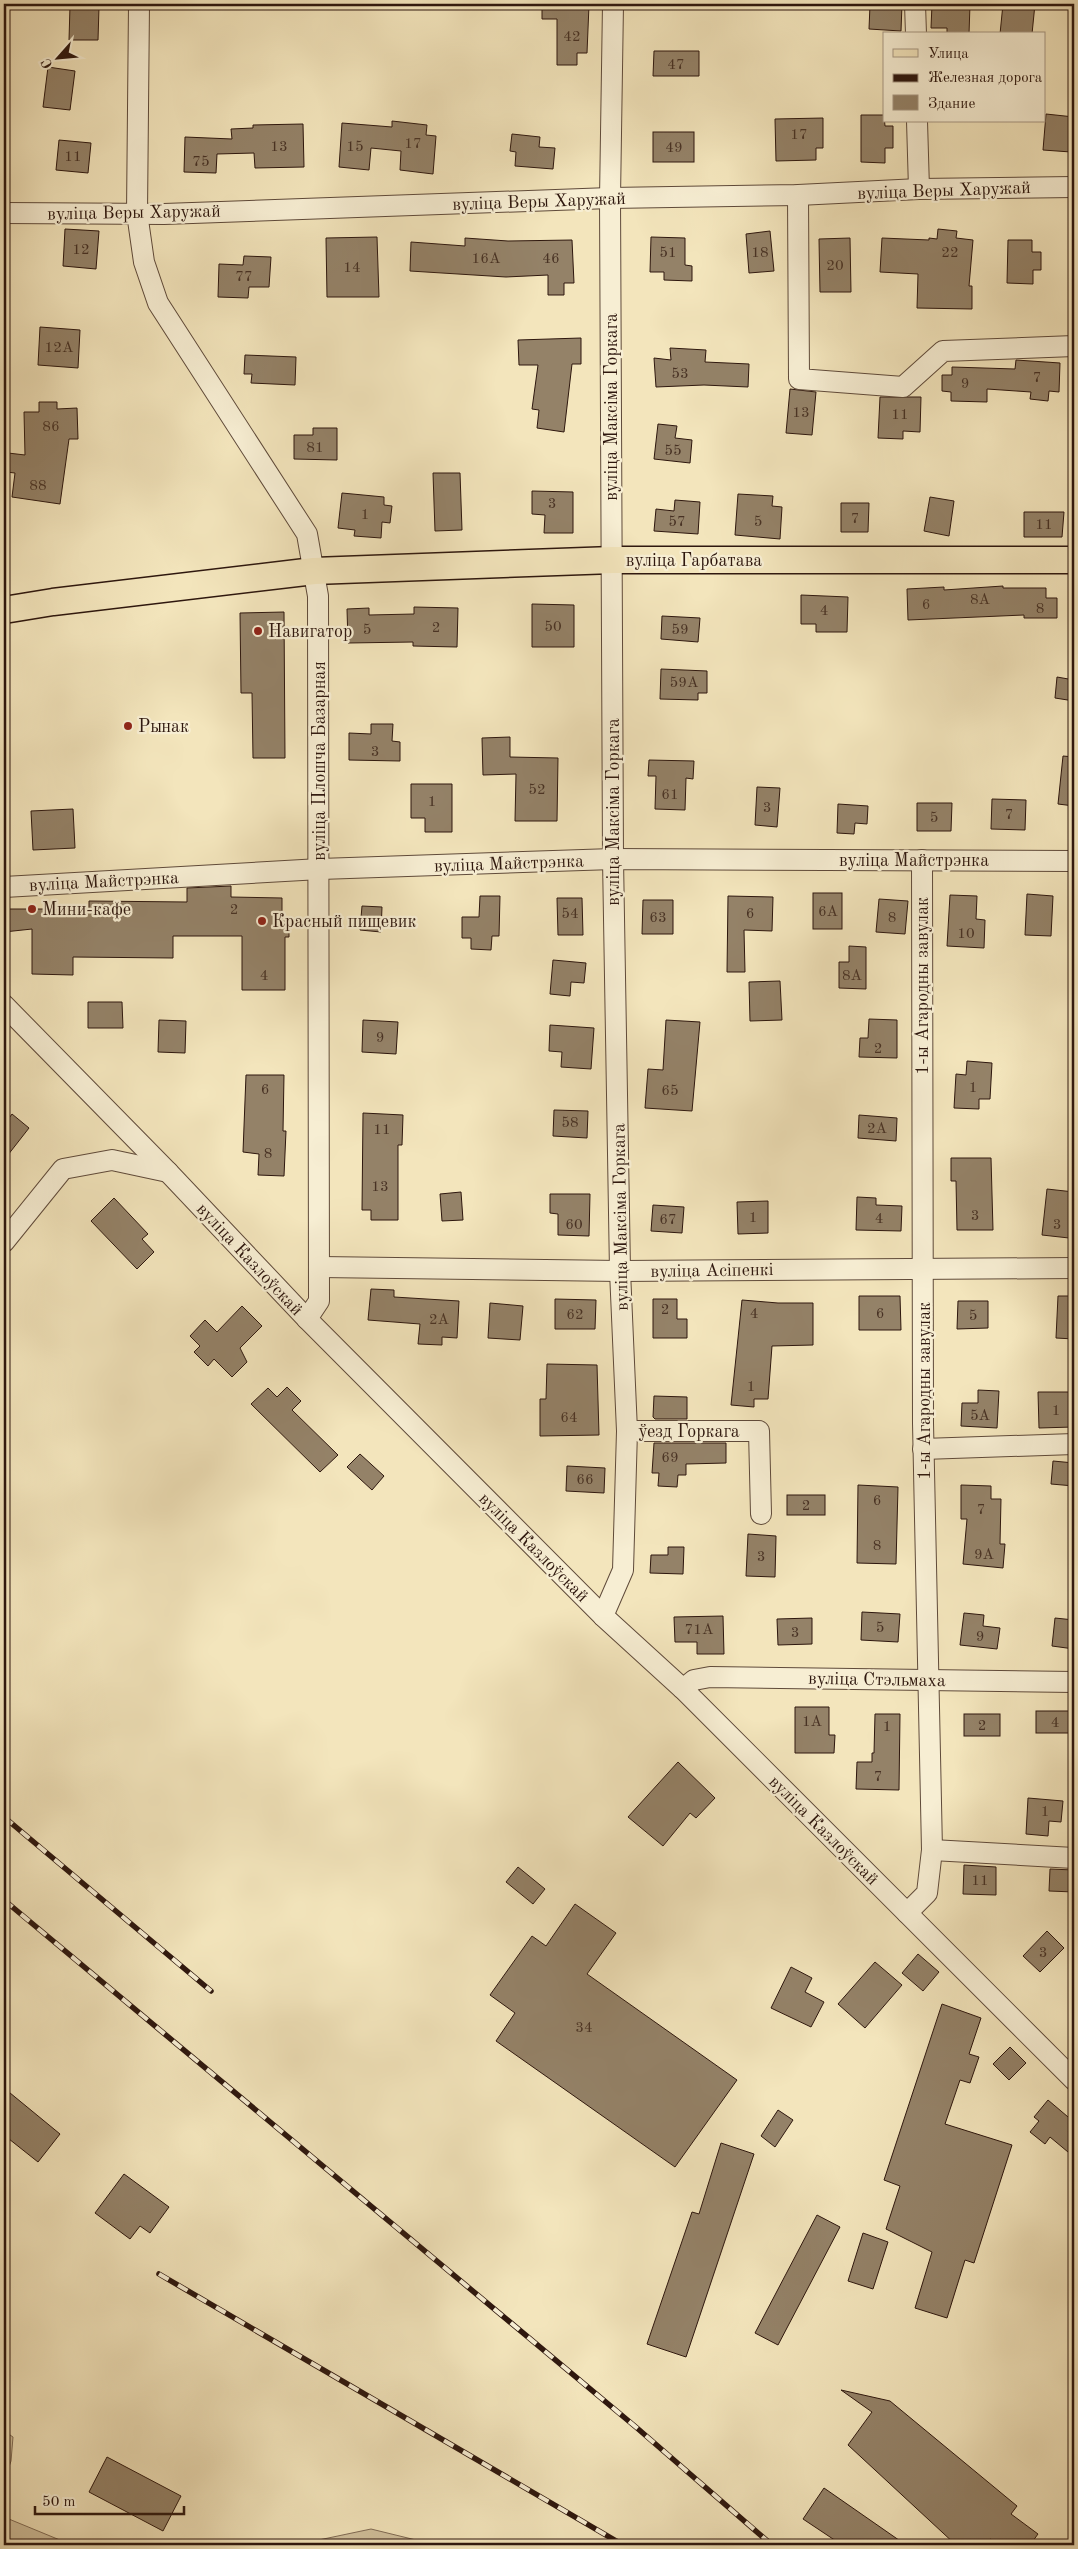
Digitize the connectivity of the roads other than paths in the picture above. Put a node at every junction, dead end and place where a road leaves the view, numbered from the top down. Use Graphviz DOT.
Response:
graph roads {
  1 [pos="139,4"];
  2 [pos="613,4"];
  3 [pos="915,4"];
  4 [pos="916,32"];
  5 [pos="918,122"];
  6 [pos="1074,187"];
  7 [pos="919,189"];
  8 [pos="798,196"];
  9 [pos="610,198"];
  10 [pos="4,213"];
  11 [pos="137,213"];
  12 [pos="1074,346"];
  13 [pos="613,560"];
  14 [pos="1074,560"];
  15 [pos="314,571"];
  16 [pos="4,610"];
  17 [pos="613,859"];
  18 [pos="922,860"];
  19 [pos="1074,861"];
  20 [pos="320,869"];
  21 [pos="4,886"];
  22 [pos="4,1005"];
  23 [pos="168,1172"];
  24 [pos="4,1242"];
  25 [pos="320,1267"];
  26 [pos="923,1267"];
  27 [pos="1074,1268"];
  28 [pos="620,1270"];
  29 [pos="307,1319"];
  30 [pos="627,1431"];
  31 [pos="1074,1444"];
  32 [pos="923,1449"];
  33 [pos="761,1514"];
  34 [pos="603,1616"];
  35 [pos="930,1680"];
  36 [pos="1074,1682"];
  37 [pos="683,1689"];
  38 [pos="932,1850"];
  39 [pos="1074,1858"];
  40 [pos="907,1912"];
  41 [pos="1074,2080"];
  1 -- 11 [label="street, вуліца Плошча Базарная"];
  2 -- 9 [label="street, вуліца Максіма Горкага"];
  3 -- 4 [label="street"];
  5 -- 7 [label="street"];
  6 -- 7 [label="street, вуліца Веры Харужай"];
  7 -- 8 [label="street, вуліца Веры Харужай"];
  8 -- 9 [label="street, вуліца Веры Харужай"];
  8 -- 12 [label="street"];
  9 -- 11 [label="street, вуліца Веры Харужай"];
  9 -- 13 [label="street, вуліца Максіма Горкага"];
  10 -- 11 [label="street, вуліца Веры Харужай"];
  11 -- 15 [label="street, вуліца Плошча Базарная"];
  13 -- 14 [label="main road, вуліца Гарбатава"];
  13 -- 15 [label="main road, вуліца Гарбатава"];
  13 -- 17 [label="street, вуліца Максіма Горкага"];
  15 -- 16 [label="main road, вуліца Гарбатава"];
  15 -- 20 [label="street, вуліца Плошча Базарная"];
  17 -- 18 [label="street, вуліца Майстрэнка"];
  17 -- 20 [label="street, вуліца Майстрэнка"];
  17 -- 28 [label="street, вуліца Максіма Горкага"];
  18 -- 19 [label="street, вуліца Майстрэнка"];
  18 -- 26 [label="street, 1-ы Агародны завулак"];
  20 -- 21 [label="street, вуліца Майстрэнка"];
  20 -- 25 [label="street, вуліца Плошча Базарная"];
  22 -- 23 [label="street, вуліца Казлоўскай"];
  23 -- 24 [label="street"];
  23 -- 29 [label="street, вуліца Казлоўскай"];
  25 -- 28 [label="street, вуліца Асіпенкі"];
  25 -- 29 [label="street, вуліца Плошча Базарная"];
  26 -- 27 [label="street, вуліца Асіпенкі"];
  26 -- 28 [label="street, вуліца Асіпенкі"];
  26 -- 32 [label="street, 1-ы Агародны завулак"];
  28 -- 30 [label="street, вуліца Максіма Горкага"];
  29 -- 34 [label="street, вуліца Казлоўскай"];
  30 -- 33 [label="street, ўезд Горкага"];
  30 -- 34 [label="street, вуліца Максіма Горкага"];
  31 -- 32 [label="street"];
  32 -- 35 [label="street, 1-ы Агародны завулак"];
  34 -- 37 [label="street, вуліца Казлоўскай"];
  35 -- 36 [label="street, вуліца Стэльмаха"];
  35 -- 37 [label="street, вуліца Стэльмаха"];
  35 -- 38 [label="street, 1-ы Агародны завулак"];
  37 -- 40 [label="street, вуліца Казлоўскай"];
  38 -- 39 [label="street"];
  38 -- 40 [label="street, 1-ы Агародны завулак"];
  40 -- 41 [label="street, вуліца Казлоўскай"];
}
